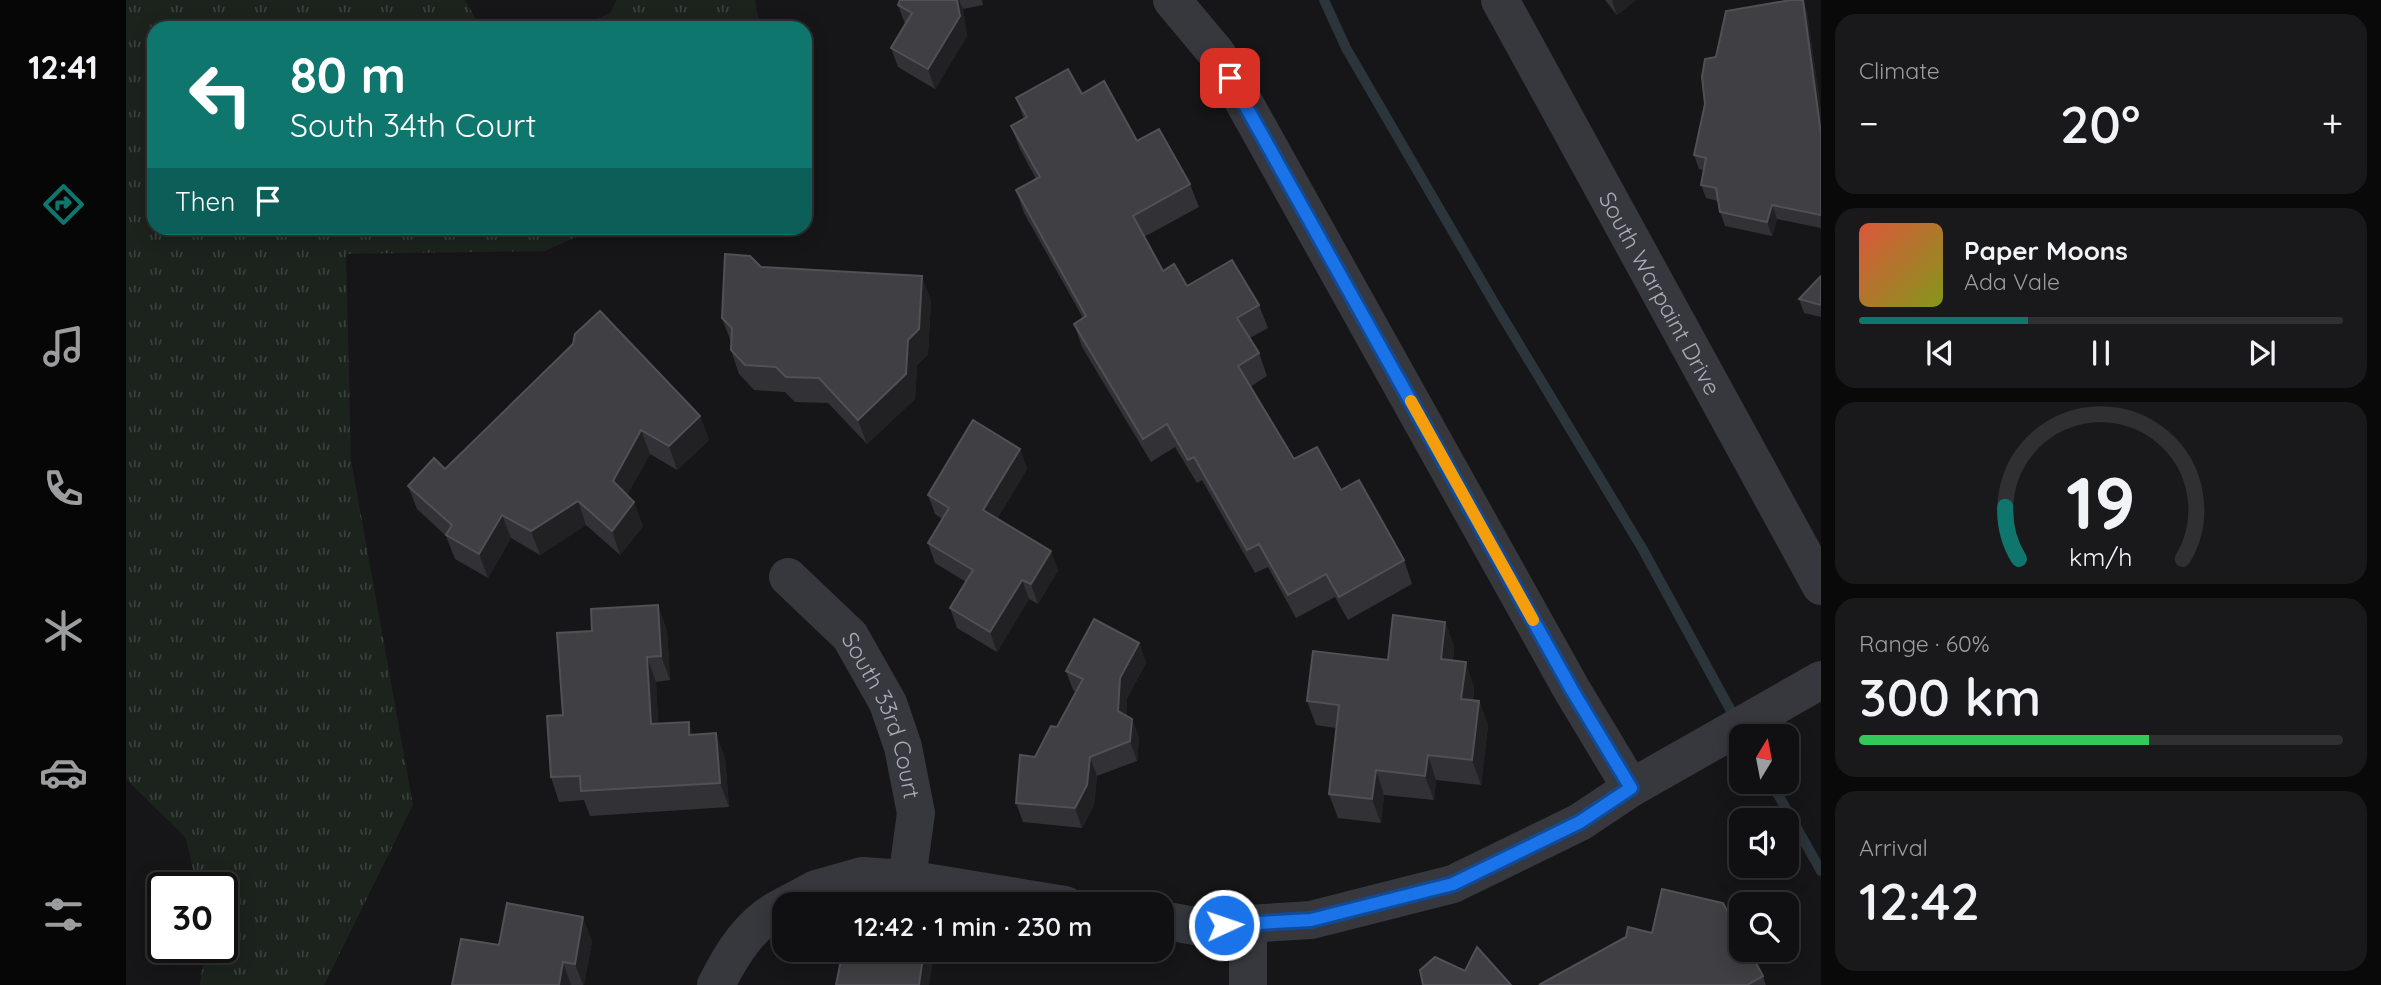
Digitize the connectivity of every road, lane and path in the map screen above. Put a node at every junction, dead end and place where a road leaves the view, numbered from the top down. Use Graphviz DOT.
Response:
graph roads {
  1 [pos="1172,0"];
  2 [pos="1500,0"];
  3 [pos="788,577"];
  4 [pos="1821,586"];
  5 [pos="1809,689"];
  6 [pos="1631,788"];
  7 [pos="907,879"];
  8 [pos="812,892"];
  9 [pos="986,892"];
  10 [pos="772,915"];
  11 [pos="1174,922"];
  12 [pos="1248,924"];
  13 [pos="716,985"];
  14 [pos="1248,985"];
  1 -- 6 [label="street"];
  2 -- 4 [label="street, South Warpaint Drive"];
  3 -- 7 [label="street, South 33rd Court"];
  5 -- 6 [label="street"];
  6 -- 12 [label="street"];
  7 -- 8 [label="street"];
  7 -- 9 [label="street"];
  10 -- 13 [label="street"];
  11 -- 12 [label="street"];
  12 -- 14 [label="street"];
}
